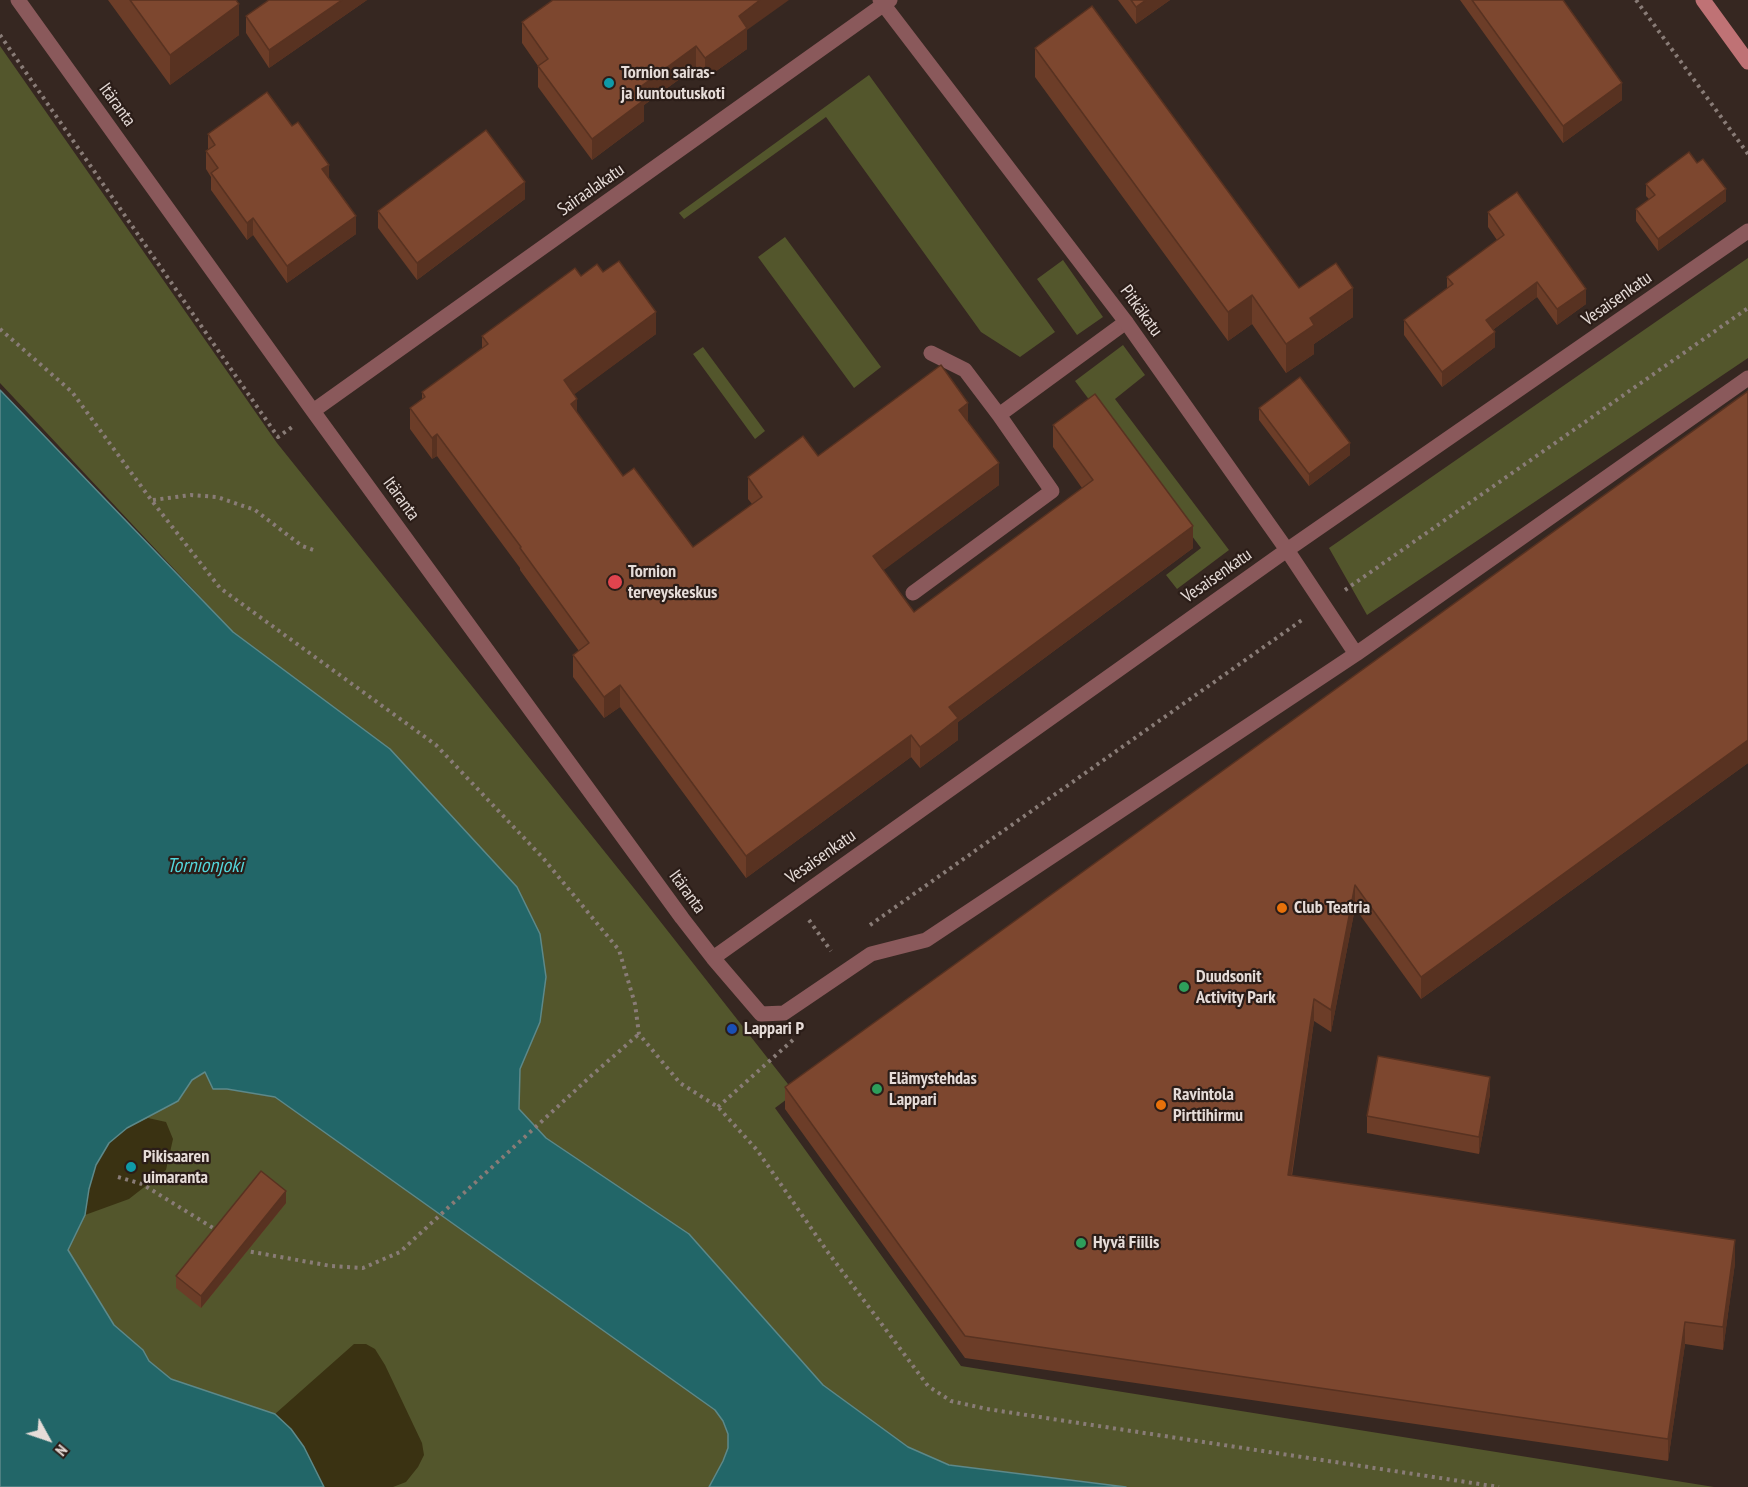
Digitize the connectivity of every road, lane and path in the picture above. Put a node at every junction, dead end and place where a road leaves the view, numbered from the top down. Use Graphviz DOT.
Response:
graph roads {
  1 [pos="18,0"];
  2 [pos="1636,0"];
  3 [pos="1703,0"];
  4 [pos="885,2"];
  5 [pos="0,35"];
  6 [pos="1748,62"];
  7 [pos="1748,154"];
  8 [pos="1748,231"];
  9 [pos="1748,308"];
  10 [pos="1126,322"];
  11 [pos="0,329"];
  12 [pos="931,353"];
  13 [pos="1748,378"];
  14 [pos="313,411"];
  15 [pos="999,415"];
  16 [pos="152,501"];
  17 [pos="1287,550"];
  18 [pos="316,551"];
  19 [pos="913,593"];
  20 [pos="1324,604"];
  21 [pos="1356,654"];
  22 [pos="861,931"];
  23 [pos="713,958"];
  24 [pos="639,1034"];
  25 [pos="790,1042"];
  26 [pos="718,1107"];
  27 [pos="118,1177"];
  28 [pos="221,1233"];
  29 [pos="238,1245"];
  30 [pos="1499,1487"];
  1 -- 14 [label="street, Itäranta"];
  2 -- 7 [label="path"];
  3 -- 6 [label="street"];
  4 -- 10 [label="street, Pitkäkatu"];
  4 -- 14 [label="street, Sairaalakatu"];
  5 -- 14 [label="path"];
  8 -- 17 [label="street, Vesaisenkatu"];
  9 -- 20 [label="path"];
  10 -- 15 [label="street"];
  10 -- 17 [label="street, Pitkäkatu"];
  11 -- 16 [label="path"];
  12 -- 15 [label="street"];
  13 -- 21 [label="street"];
  14 -- 23 [label="street, Itäranta"];
  15 -- 19 [label="street"];
  16 -- 18 [label="path"];
  16 -- 24 [label="path"];
  17 -- 20 [label="street, Pitkäkatu"];
  17 -- 23 [label="street, Vesaisenkatu"];
  20 -- 21 [label="street, Pitkäkatu"];
  20 -- 22 [label="path"];
  21 -- 23 [label="street, Itäranta"];
  24 -- 26 [label="path"];
  24 -- 29 [label="path"];
  25 -- 26 [label="path"];
  26 -- 30 [label="path"];
  27 -- 28 [label="path"];
}
